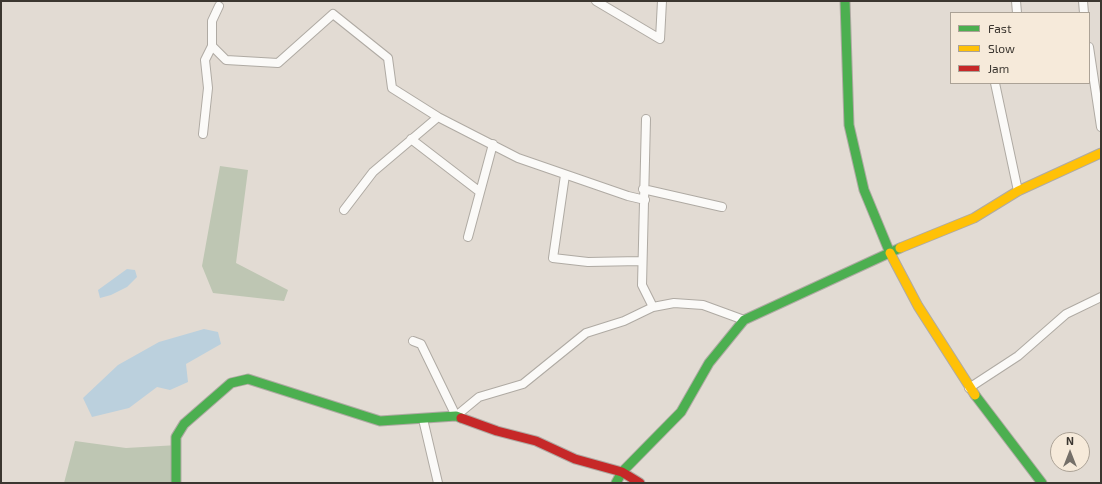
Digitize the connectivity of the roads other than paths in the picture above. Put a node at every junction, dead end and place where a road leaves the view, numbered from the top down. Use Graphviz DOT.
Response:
graph roads {
  1 [pos="596,1"];
  2 [pos="662,1"];
  3 [pos="845,1"];
  4 [pos="1016,1"];
  5 [pos="1083,1"];
  6 [pos="219,6"];
  7 [pos="1016,12"];
  8 [pos="1084,12"];
  9 [pos="212,46"];
  10 [pos="1090,54"];
  11 [pos="995,84"];
  12 [pos="438,117"];
  13 [pos="646,119"];
  14 [pos="1101,127"];
  15 [pos="203,134"];
  16 [pos="411,139"];
  17 [pos="493,144"];
  18 [pos="1101,153"];
  19 [pos="565,175"];
  20 [pos="643,189"];
  21 [pos="1018,191"];
  22 [pos="480,192"];
  23 [pos="645,200"];
  24 [pos="722,207"];
  25 [pos="344,210"];
  26 [pos="468,237"];
  27 [pos="889,252"];
  28 [pos="641,261"];
  29 [pos="1101,297"];
  30 [pos="653,307"];
  31 [pos="744,320"];
  32 [pos="413,341"];
  33 [pos="969,388"];
  34 [pos="456,416"];
  35 [pos="423,419"];
  36 [pos="622,472"];
  37 [pos="1039,482"];
  38 [pos="176,483"];
  39 [pos="438,483"];
  40 [pos="616,483"];
  41 [pos="640,483"];
  1 -- 2 [label="street"];
  3 -- 27 [label="street"];
  4 -- 7 [label="street"];
  5 -- 8 [label="street"];
  6 -- 9 [label="street"];
  9 -- 12 [label="street"];
  9 -- 15 [label="street"];
  10 -- 14 [label="street"];
  11 -- 21 [label="street"];
  12 -- 16 [label="street"];
  12 -- 17 [label="street"];
  13 -- 20 [label="street"];
  16 -- 22 [label="street"];
  16 -- 25 [label="street"];
  17 -- 19 [label="street"];
  17 -- 22 [label="street"];
  18 -- 21 [label="street"];
  19 -- 23 [label="street"];
  19 -- 28 [label="street"];
  20 -- 23 [label="street"];
  20 -- 24 [label="street"];
  21 -- 27 [label="street"];
  22 -- 26 [label="street"];
  23 -- 28 [label="street"];
  27 -- 31 [label="street"];
  27 -- 33 [label="street"];
  28 -- 30 [label="street"];
  29 -- 33 [label="street"];
  30 -- 31 [label="street"];
  30 -- 34 [label="street"];
  31 -- 36 [label="street"];
  32 -- 34 [label="street"];
  33 -- 37 [label="street"];
  34 -- 35 [label="street"];
  34 -- 36 [label="street"];
  35 -- 38 [label="street"];
  35 -- 39 [label="street"];
  36 -- 40 [label="street"];
  36 -- 41 [label="street"];
}
